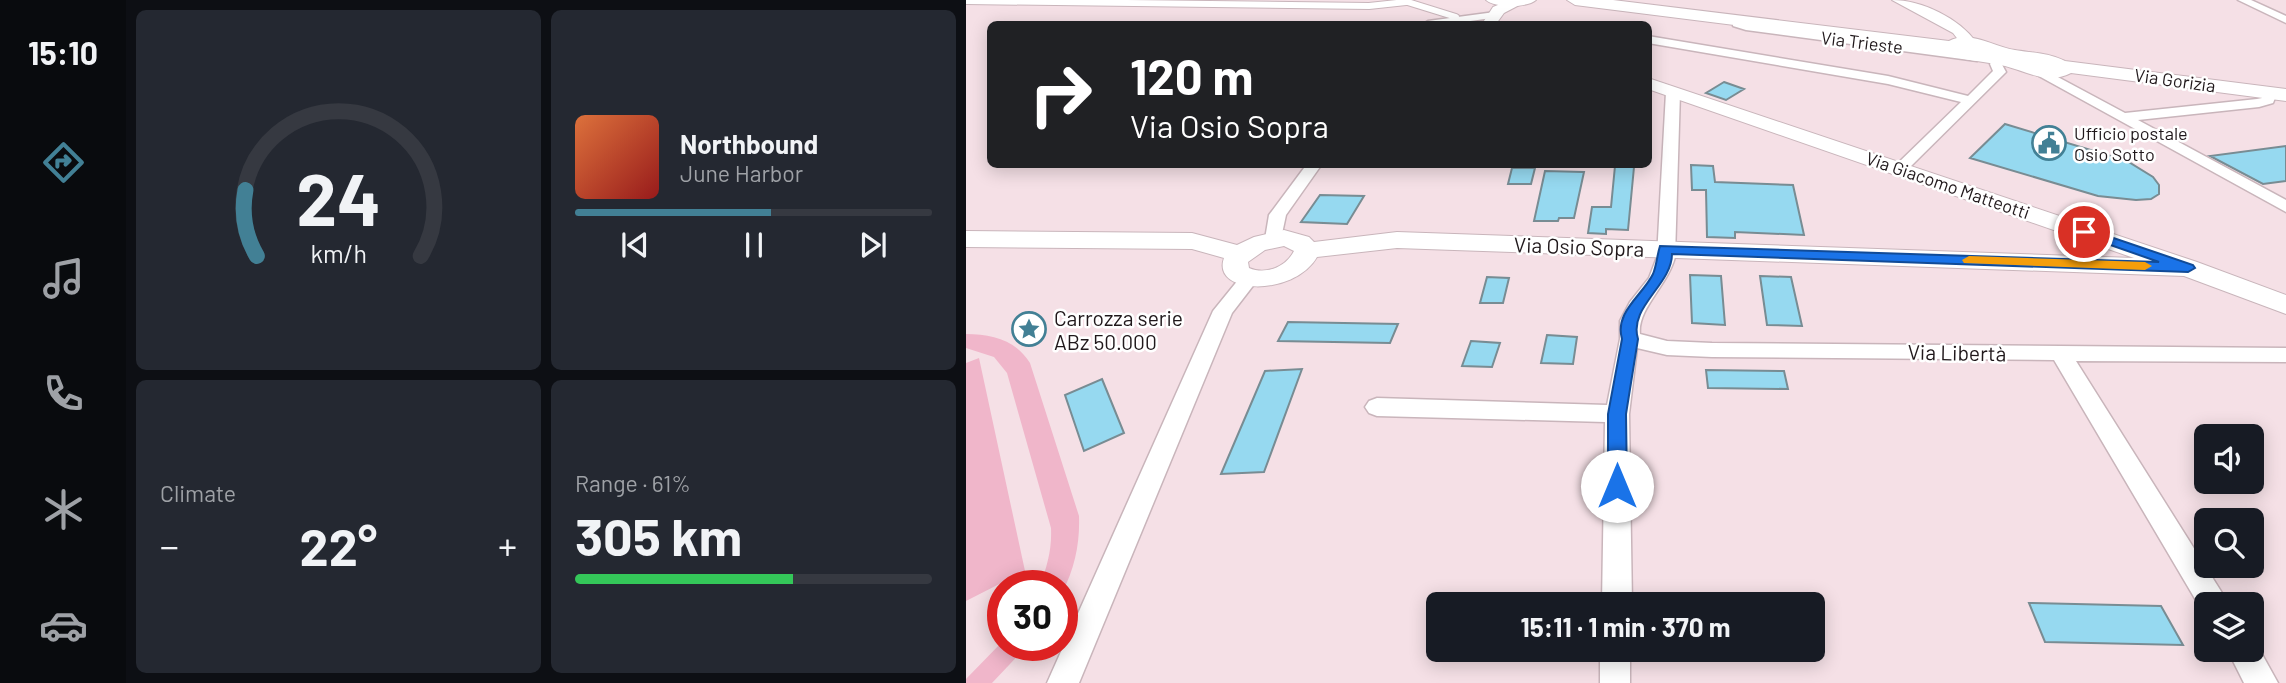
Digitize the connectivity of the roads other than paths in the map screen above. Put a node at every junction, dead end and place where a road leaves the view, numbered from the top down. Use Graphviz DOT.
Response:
graph roads {
  1 [pos="1526,0"];
  2 [pos="1575,0"];
  3 [pos="1899,0"];
  4 [pos="2243,0"];
  5 [pos="966,1"];
  6 [pos="1403,1"];
  7 [pos="1493,12"];
  8 [pos="1456,18"];
  9 [pos="2286,19"];
  10 [pos="1738,20"];
  11 [pos="1442,21"];
  12 [pos="1652,39"];
  13 [pos="1961,45"];
  14 [pos="2063,66"];
  15 [pos="2041,72"];
  16 [pos="1652,84"];
  17 [pos="1673,92"];
  18 [pos="2278,94"];
  19 [pos="1972,101"];
  20 [pos="2123,117"];
  21 [pos="1312,168"];
  22 [pos="1901,168"];
  23 [pos="2277,197"];
  24 [pos="2286,208"];
  25 [pos="966,239"];
  26 [pos="1274,239"];
  27 [pos="1664,249"];
  28 [pos="1307,251"];
  29 [pos="1245,267"];
  30 [pos="2188,268"];
  31 [pos="2286,305"];
  32 [pos="1630,339"];
  33 [pos="2061,354"];
  34 [pos="2286,355"];
  35 [pos="1377,407"];
  36 [pos="1617,414"];
  37 [pos="1617,592"];
  38 [pos="2207,592"];
  39 [pos="1615,662"];
  40 [pos="2250,662"];
  41 [pos="1063,683"];
  42 [pos="1615,683"];
  43 [pos="2262,683"];
  1 -- 7 [label="main road"];
  2 -- 10 [label="main road, Via Trieste"];
  3 -- 13 [label="street"];
  4 -- 9 [label="street"];
  5 -- 6 [label="lane"];
  6 -- 8 [label="lane"];
  7 -- 8 [label="street"];
  8 -- 11 [label="street"];
  10 -- 13 [label="main road, Via Trieste"];
  10 -- 19 [label="street, Via Trieste"];
  12 -- 19 [label="street"];
  13 -- 14 [label="main road, Via Gorizia"];
  13 -- 15 [label="main road"];
  14 -- 15 [label="main road"];
  14 -- 18 [label="main road, Via Gorizia"];
  15 -- 20 [label="street"];
  16 -- 17 [label="street, Via Giacomo Matteotti"];
  17 -- 22 [label="street, Via Giacomo Matteotti"];
  17 -- 27 [label="street"];
  18 -- 20 [label="street"];
  19 -- 22 [label="street"];
  20 -- 23 [label="street"];
  21 -- 26 [label="street"];
  22 -- 30 [label="street, Via Giacomo Matteotti"];
  23 -- 24 [label="street"];
  25 -- 29 [label="street"];
  26 -- 28 [label="street"];
  26 -- 29 [label="street"];
  27 -- 28 [label="street, Via Osio Sopra"];
  27 -- 30 [label="street, Via Osio Sopra"];
  27 -- 32 [label="street"];
  28 -- 29 [label="street"];
  29 -- 41 [label="street"];
  30 -- 31 [label="street, Via Giacomo Matteotti"];
  32 -- 33 [label="street, Via Libertà"];
  32 -- 36 [label="street"];
  33 -- 34 [label="street, Via Libertà"];
  33 -- 38 [label="street"];
  35 -- 36 [label="street"];
  36 -- 37 [label="street"];
  39 -- 42 [label="street"];
  40 -- 43 [label="street"];
}
